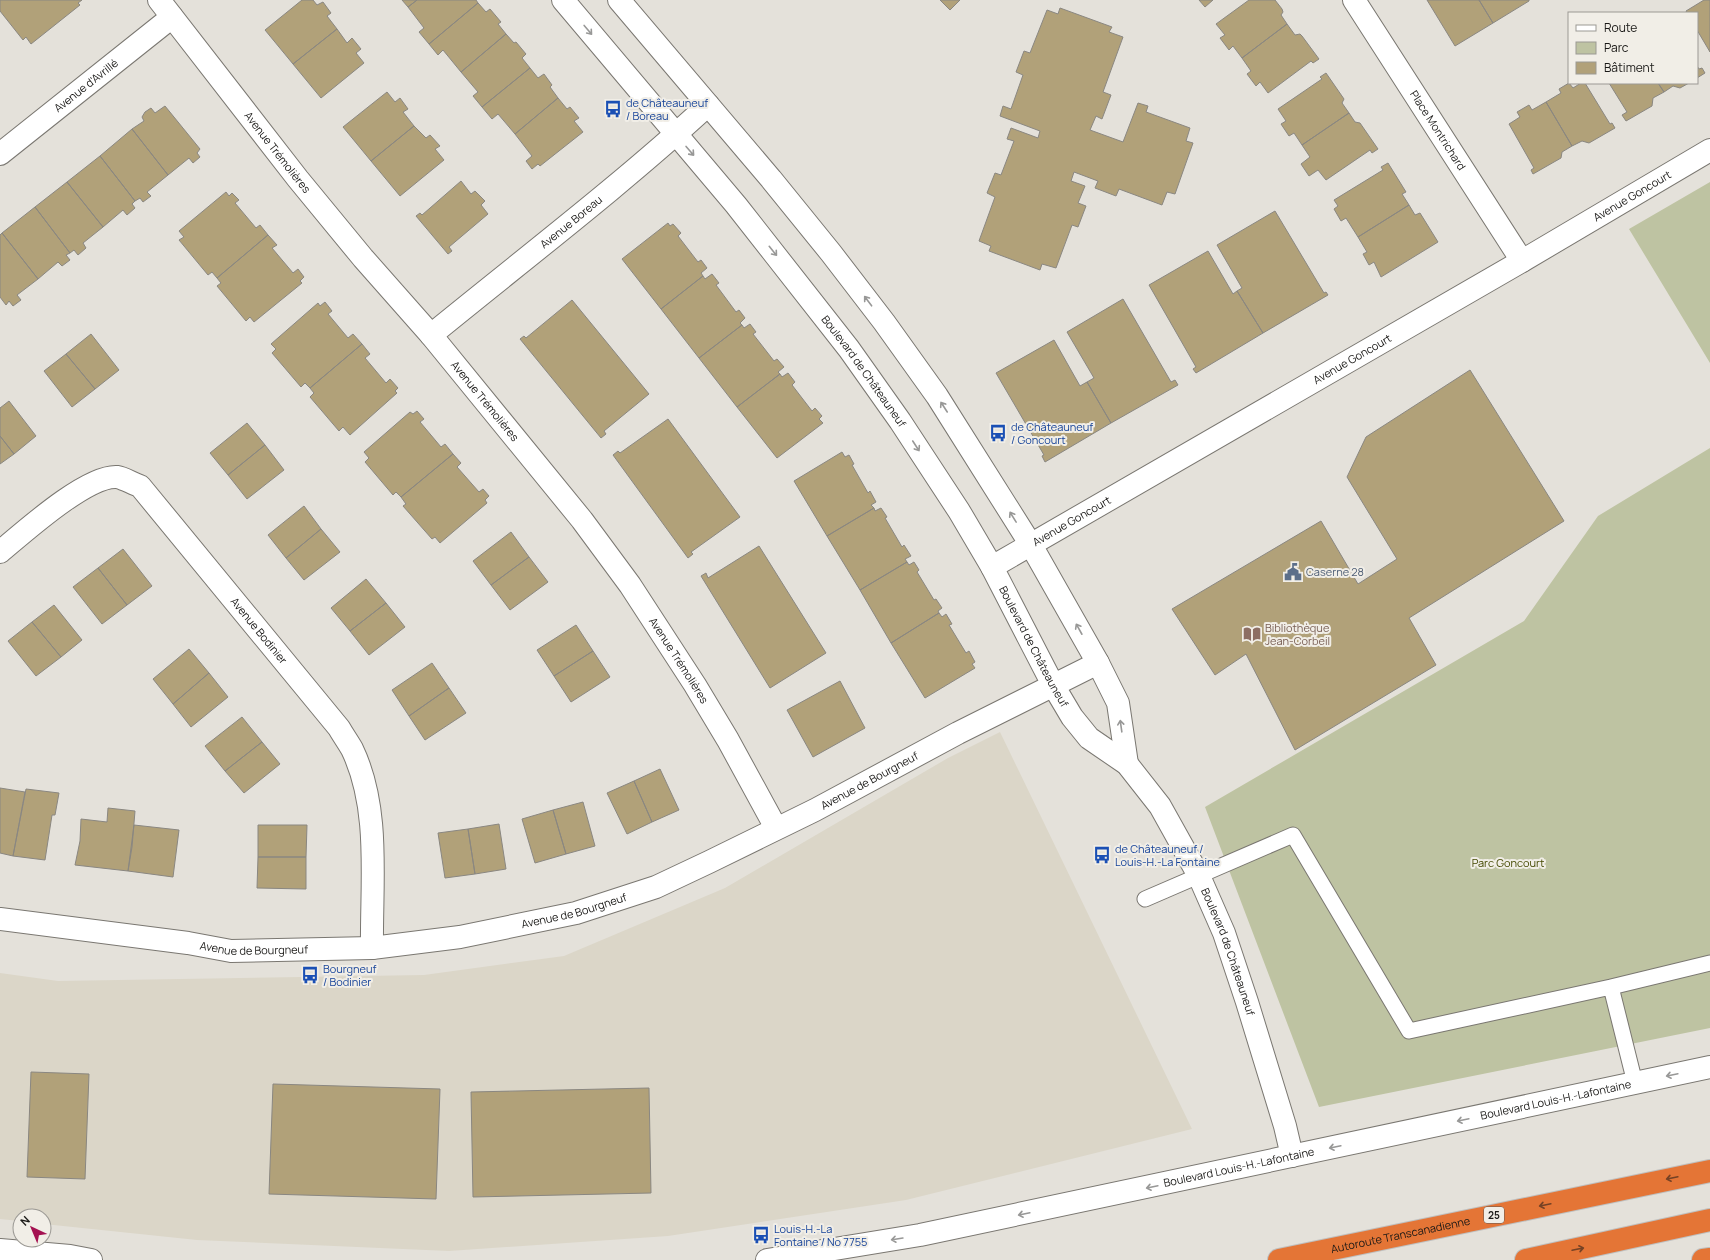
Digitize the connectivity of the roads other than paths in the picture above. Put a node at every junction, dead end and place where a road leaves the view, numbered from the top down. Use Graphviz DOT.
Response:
graph roads {
  1 [pos="159,0"];
  2 [pos="563,0"];
  3 [pos="619,0"];
  4 [pos="1354,0"];
  5 [pos="172,17"];
  6 [pos="708,105"];
  7 [pos="675,135"];
  8 [pos="1710,150"];
  9 [pos="0,154"];
  10 [pos="1522,261"];
  11 [pos="431,335"];
  12 [pos="1031,545"];
  13 [pos="0,552"];
  14 [pos="992,567"];
  15 [pos="1098,663"];
  16 [pos="1053,685"];
  17 [pos="1127,764"];
  18 [pos="776,828"];
  19 [pos="1199,876"];
  20 [pos="1145,899"];
  21 [pos="0,919"];
  22 [pos="372,948"];
  23 [pos="1710,964"];
  24 [pos="1611,987"];
  25 [pos="1710,1067"];
  26 [pos="1635,1083"];
  27 [pos="1292,1156"];
  28 [pos="1710,1170"];
  29 [pos="1710,1220"];
  30 [pos="0,1250"];
  31 [pos="1710,1258"];
  32 [pos="91,1260"];
  33 [pos="767,1260"];
  34 [pos="1279,1260"];
  35 [pos="1526,1260"];
  36 [pos="1703,1260"];
  1 -- 5 [label="street, Avenue Trémolières"];
  2 -- 7 [label="street, Boulevard de Châteauneuf, one-way"];
  3 -- 6 [label="street, Boulevard de Châteauneuf"];
  4 -- 10 [label="street, Place Montrichard"];
  5 -- 9 [label="street, Avenue d'Avrillé"];
  5 -- 11 [label="street, Avenue Trémolières"];
  6 -- 7 [label="street, Avenue Boreau"];
  12 -- 6 [label="street, Boulevard de Châteauneuf, one-way"];
  7 -- 11 [label="street, Avenue Boreau"];
  7 -- 14 [label="street, Boulevard de Châteauneuf, one-way"];
  8 -- 10 [label="street, Avenue Goncourt"];
  10 -- 12 [label="street, Avenue Goncourt"];
  11 -- 18 [label="street, Avenue Trémolières"];
  12 -- 14 [label="street, Avenue Goncourt"];
  15 -- 12 [label="street, Boulevard de Châteauneuf, one-way"];
  13 -- 22 [label="street, Avenue Bodinier"];
  14 -- 16 [label="street, Boulevard de Châteauneuf"];
  15 -- 16 [label="street, Avenue de Bourgneuf"];
  17 -- 15 [label="street, Boulevard de Châteauneuf, one-way"];
  16 -- 17 [label="street, Boulevard de Châteauneuf"];
  16 -- 18 [label="street, Avenue de Bourgneuf"];
  17 -- 19 [label="street, Boulevard de Châteauneuf"];
  18 -- 22 [label="street, Avenue de Bourgneuf"];
  19 -- 20 [label="lane"];
  19 -- 24 [label="lane"];
  19 -- 27 [label="street, Boulevard de Châteauneuf"];
  21 -- 22 [label="street, Avenue de Bourgneuf"];
  23 -- 24 [label="lane"];
  24 -- 26 [label="lane"];
  25 -- 26 [label="street, Boulevard Louis-H.-Lafontaine, one-way"];
  26 -- 27 [label="street, Boulevard Louis-H.-Lafontaine, one-way"];
  27 -- 33 [label="street, Boulevard Louis-H.-Lafontaine, one-way"];
  28 -- 34 [label="highway, Autoroute Transcanadienne / 25, one-way"];
  35 -- 29 [label="highway, one-way"];
  30 -- 32 [label="street"];
  31 -- 36 [label="highway"];
}
